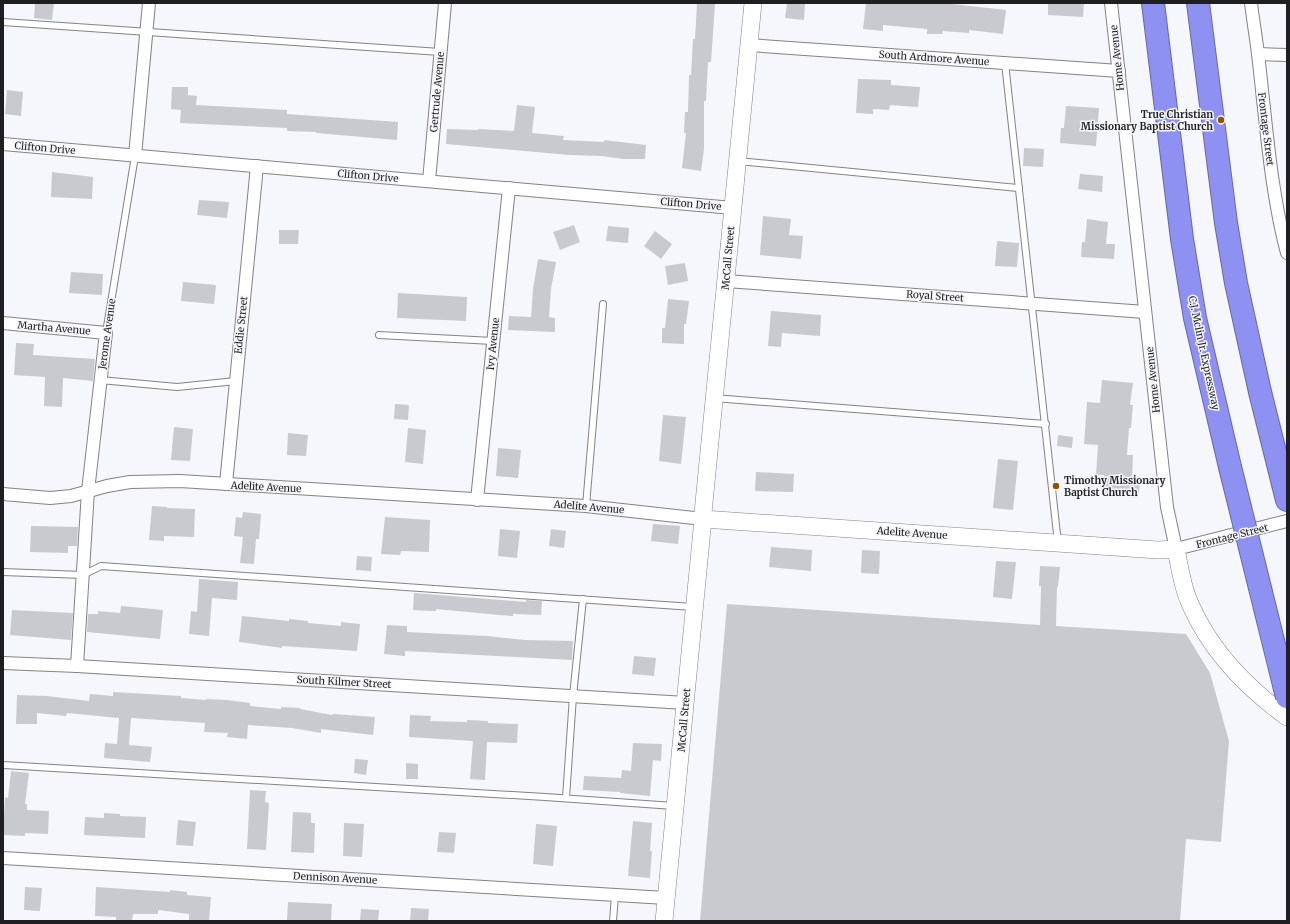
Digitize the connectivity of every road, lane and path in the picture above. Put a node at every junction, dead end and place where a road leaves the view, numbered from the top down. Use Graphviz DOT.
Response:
graph roads {
  1 [pos="149,3"];
  2 [pos="445,3"];
  3 [pos="753,3"];
  4 [pos="1111,3"];
  5 [pos="1153,3"];
  6 [pos="1198,3"];
  7 [pos="1251,3"];
  8 [pos="3,22"];
  9 [pos="146,31"];
  10 [pos="749,45"];
  11 [pos="440,52"];
  12 [pos="1258,54"];
  13 [pos="1287,55"];
  14 [pos="1005,63"];
  15 [pos="1119,71"];
  16 [pos="3,144"];
  17 [pos="135,156"];
  18 [pos="738,161"];
  19 [pos="257,166"];
  20 [pos="429,181"];
  21 [pos="509,188"];
  22 [pos="1019,188"];
  23 [pos="733,208"];
  24 [pos="1287,253"];
  25 [pos="726,281"];
  26 [pos="1033,303"];
  27 [pos="603,304"];
  28 [pos="1145,312"];
  29 [pos="3,323"];
  30 [pos="106,333"];
  31 [pos="379,335"];
  32 [pos="493,341"];
  33 [pos="100,380"];
  34 [pos="236,381"];
  35 [pos="714,398"];
  36 [pos="1046,424"];
  37 [pos="226,484"];
  38 [pos="88,491"];
  39 [pos="3,494"];
  40 [pos="477,500"];
  41 [pos="1287,500"];
  42 [pos="586,506"];
  43 [pos="703,516"];
  44 [pos="1287,521"];
  45 [pos="1058,543"];
  46 [pos="1176,549"];
  47 [pos="3,572"];
  48 [pos="83,575"];
  49 [pos="583,599"];
  50 [pos="695,607"];
  51 [pos="3,663"];
  52 [pos="77,666"];
  53 [pos="573,696"];
  54 [pos="1287,697"];
  55 [pos="686,703"];
  56 [pos="1287,717"];
  57 [pos="3,765"];
  58 [pos="566,798"];
  59 [pos="676,806"];
  60 [pos="3,858"];
  61 [pos="615,895"];
  62 [pos="666,898"];
  63 [pos="613,921"];
  64 [pos="664,921"];
  1 -- 9 [label="street, Jerome Avenue"];
  2 -- 11 [label="street, Gertrude Avenue"];
  3 -- 10 [label="street, McCall Street"];
  4 -- 15 [label="street, Home Avenue"];
  5 -- 54 [label="highway, C.J. Mclin Jr. Expressway, bridge"];
  6 -- 41 [label="highway"];
  7 -- 12 [label="street, Frontage Street"];
  8 -- 9 [label="lane"];
  9 -- 11 [label="lane"];
  9 -- 17 [label="street, Jerome Avenue"];
  10 -- 14 [label="street, South Ardmore Avenue"];
  10 -- 18 [label="street, McCall Street"];
  11 -- 20 [label="street, Gertrude Avenue"];
  12 -- 13 [label="street"];
  12 -- 24 [label="street, Frontage Street"];
  14 -- 15 [label="street, South Ardmore Avenue"];
  14 -- 22 [label="lane"];
  15 -- 28 [label="street, Home Avenue"];
  16 -- 17 [label="street, Clifton Drive"];
  17 -- 19 [label="street, Clifton Drive"];
  17 -- 30 [label="lane, Jerome Avenue"];
  18 -- 22 [label="lane"];
  18 -- 23 [label="street, McCall Street"];
  19 -- 20 [label="street, Clifton Drive"];
  19 -- 34 [label="street, Eddie Street"];
  20 -- 21 [label="street, Clifton Drive"];
  21 -- 23 [label="street, Clifton Drive"];
  21 -- 32 [label="street, Ivy Avenue"];
  22 -- 26 [label="lane"];
  23 -- 25 [label="street, McCall Street"];
  25 -- 26 [label="street, Royal Street"];
  25 -- 35 [label="street, McCall Street"];
  26 -- 28 [label="street, Royal Street"];
  26 -- 36 [label="lane"];
  27 -- 42 [label="lane"];
  28 -- 46 [label="street, Home Avenue"];
  29 -- 30 [label="street, Martha Avenue"];
  30 -- 33 [label="street, Jerome Avenue"];
  31 -- 32 [label="lane"];
  32 -- 40 [label="street, Ivy Avenue"];
  33 -- 34 [label="lane"];
  33 -- 38 [label="street, Jerome Avenue"];
  34 -- 37 [label="street, Eddie Street"];
  35 -- 36 [label="lane"];
  35 -- 43 [label="street, McCall Street"];
  36 -- 45 [label="lane"];
  37 -- 38 [label="street, Adelite Avenue"];
  37 -- 40 [label="street, Adelite Avenue"];
  38 -- 39 [label="street, Adelite Avenue"];
  38 -- 48 [label="street, Jerome Avenue"];
  40 -- 42 [label="street, Adelite Avenue"];
  42 -- 43 [label="street, Adelite Avenue"];
  43 -- 45 [label="street, Adelite Avenue"];
  43 -- 50 [label="street, McCall Street"];
  44 -- 46 [label="street, Frontage Street"];
  45 -- 46 [label="street, Adelite Avenue"];
  46 -- 56 [label="street, Home Avenue"];
  47 -- 48 [label="lane"];
  48 -- 49 [label="lane"];
  48 -- 52 [label="street, Jerome Avenue"];
  49 -- 50 [label="lane"];
  49 -- 53 [label="lane"];
  50 -- 55 [label="street, McCall Street"];
  51 -- 52 [label="street, South Kilmer Street"];
  52 -- 53 [label="street, South Kilmer Street"];
  53 -- 55 [label="street, South Kilmer Street"];
  53 -- 58 [label="lane"];
  55 -- 59 [label="street, McCall Street"];
  57 -- 58 [label="lane"];
  58 -- 59 [label="lane"];
  59 -- 62 [label="street, McCall Street"];
  60 -- 61 [label="street, Dennison Avenue"];
  61 -- 62 [label="street, Dennison Avenue"];
  61 -- 63 [label="lane"];
  62 -- 64 [label="street, McCall Street"];
}
